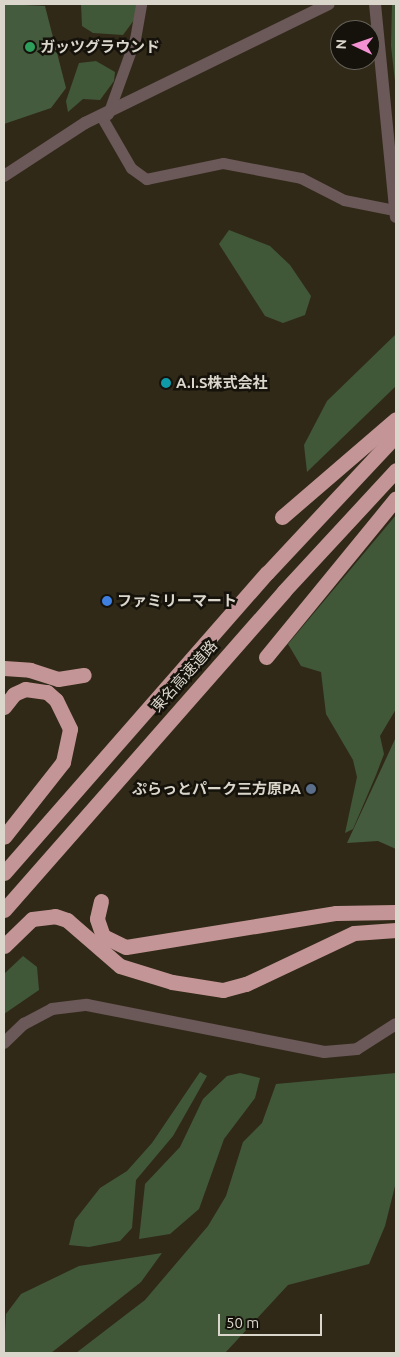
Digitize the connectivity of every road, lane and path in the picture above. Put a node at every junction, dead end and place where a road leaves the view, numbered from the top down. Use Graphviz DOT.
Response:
graph roads {
  1 [pos="142,4"];
  2 [pos="329,4"];
  3 [pos="375,4"];
  4 [pos="105,115"];
  5 [pos="4,176"];
  6 [pos="395,214"];
  7 [pos="396,419"];
  8 [pos="396,436"];
  9 [pos="396,470"];
  10 [pos="396,498"];
  11 [pos="282,517"];
  12 [pos="266,657"];
  13 [pos="4,668"];
  14 [pos="84,675"];
  15 [pos="4,707"];
  16 [pos="4,837"];
  17 [pos="4,873"];
  18 [pos="101,901"];
  19 [pos="4,910"];
  20 [pos="396,912"];
  21 [pos="396,930"];
  22 [pos="4,946"];
  23 [pos="396,1024"];
  24 [pos="4,1043"];
  1 -- 4 [label="street"];
  2 -- 4 [label="street"];
  3 -- 6 [label="street"];
  4 -- 5 [label="street"];
  4 -- 6 [label="street"];
  7 -- 11 [label="highway"];
  8 -- 17 [label="highway, 東名高速道路"];
  9 -- 19 [label="highway, 東名高速道路"];
  10 -- 12 [label="highway"];
  13 -- 14 [label="highway"];
  15 -- 16 [label="highway"];
  18 -- 20 [label="highway"];
  21 -- 22 [label="highway"];
  23 -- 24 [label="street"];
}
